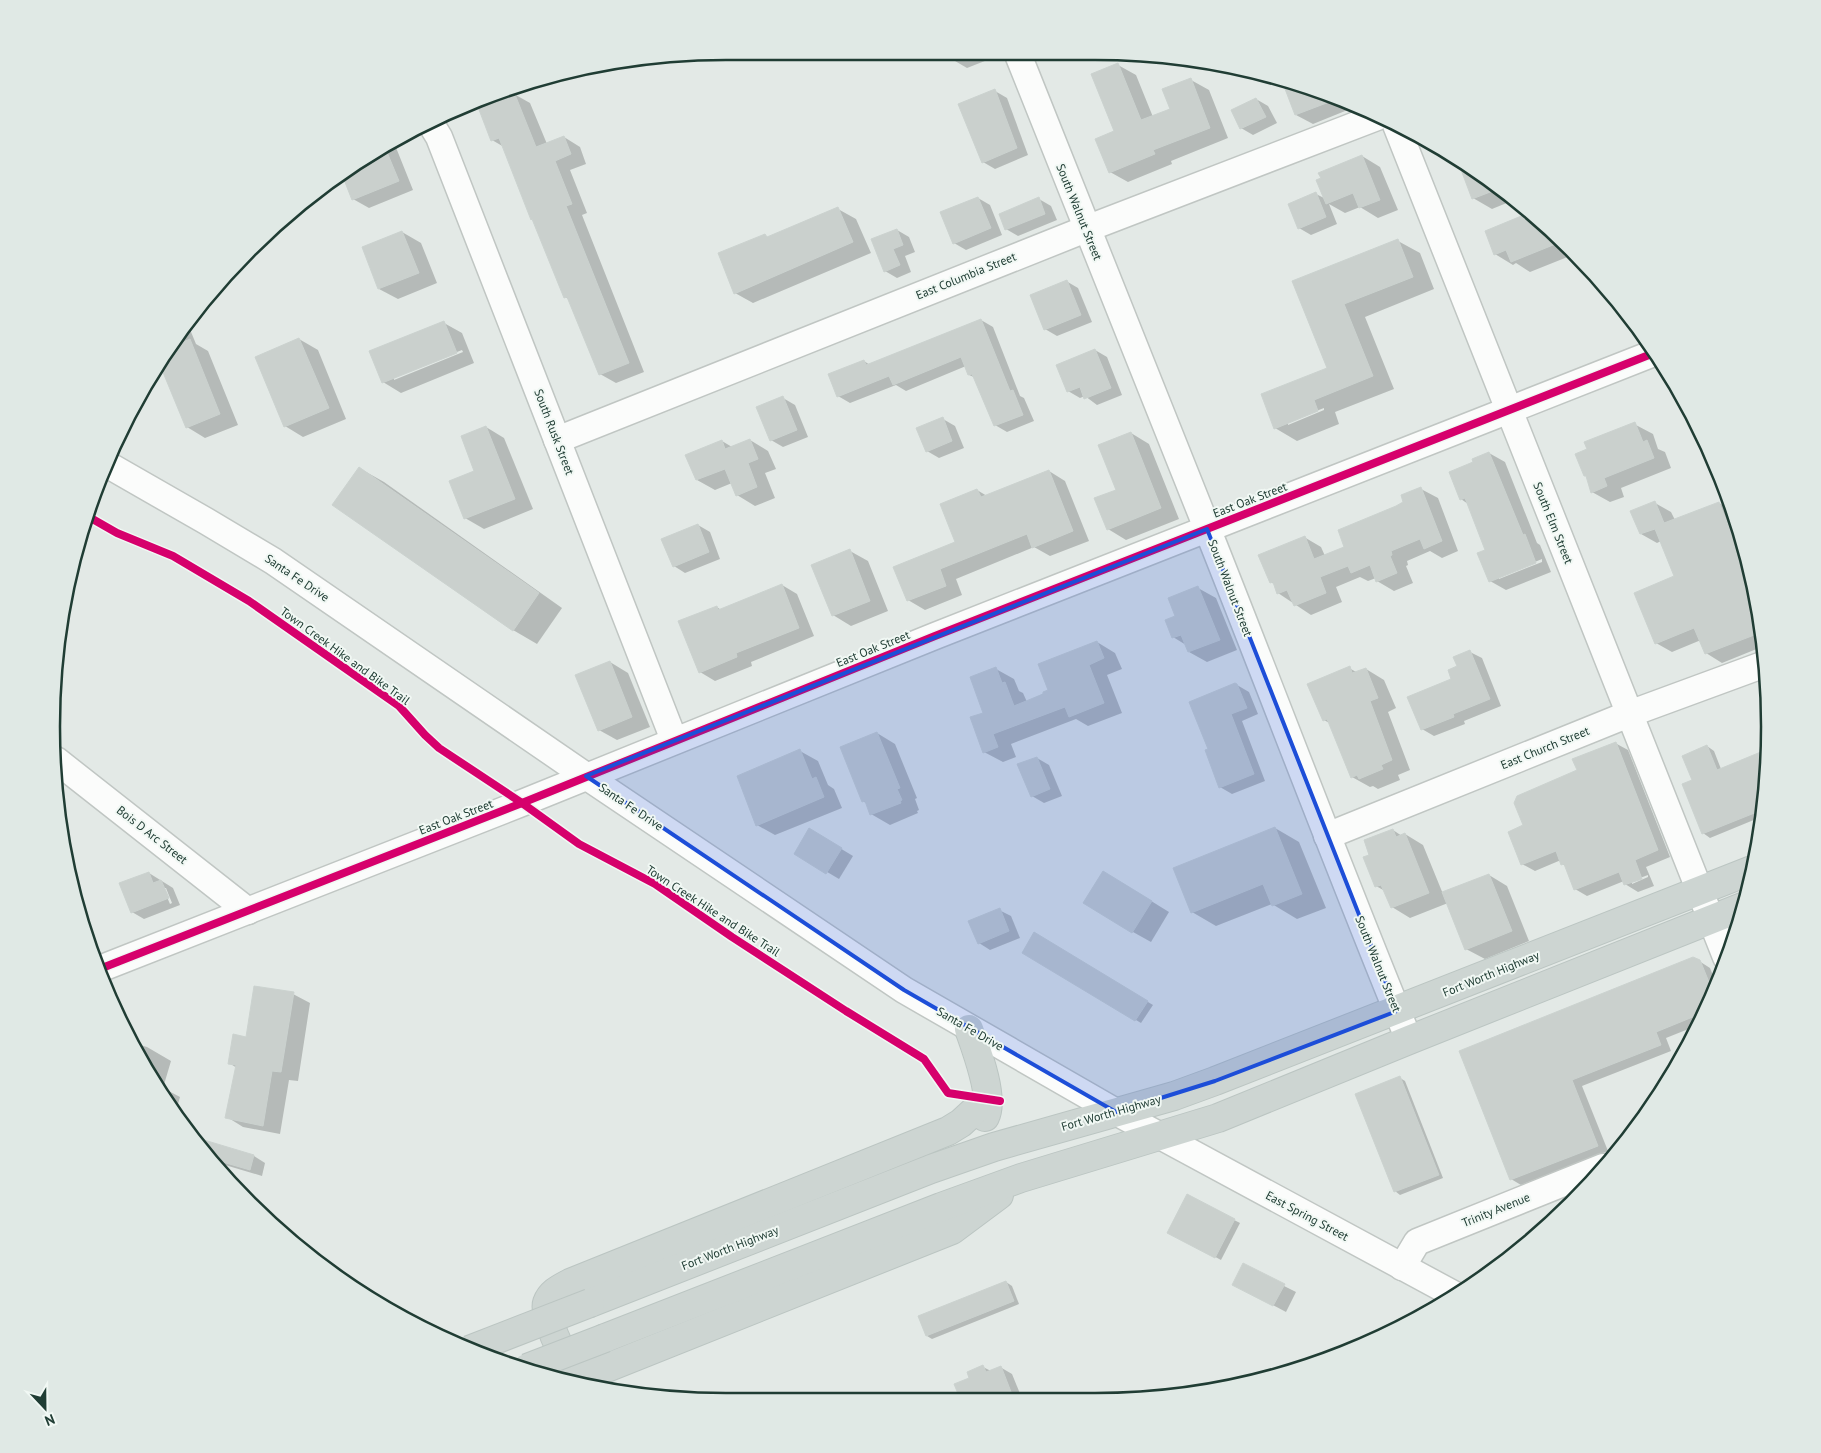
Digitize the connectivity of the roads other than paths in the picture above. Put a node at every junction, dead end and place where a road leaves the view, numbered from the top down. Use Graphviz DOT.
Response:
graph roads {
  1 [pos="1020,60"];
  2 [pos="1369,120"];
  3 [pos="434,128"];
  4 [pos="1400,134"];
  5 [pos="1086,229"];
  6 [pos="1648,355"];
  7 [pos="1508,411"];
  8 [pos="557,440"];
  9 [pos="113,467"];
  10 [pos="1207,529"];
  11 [pos="1758,667"];
  12 [pos="1629,714"];
  13 [pos="674,740"];
  14 [pos="61,764"];
  15 [pos="586,776"];
  16 [pos="1327,836"];
  17 [pos="1744,873"];
  18 [pos="1700,891"];
  19 [pos="1735,910"];
  20 [pos="248,911"];
  21 [pos="1712,920"];
  22 [pos="1723,949"];
  23 [pos="105,967"];
  24 [pos="1397,1011"];
  25 [pos="969,1029"];
  26 [pos="1409,1040"];
  27 [pos="987,1099"];
  28 [pos="1116,1112"];
  29 [pos="1159,1136"];
  30 [pos="931,1169"];
  31 [pos="1590,1172"];
  32 [pos="1022,1178"];
  33 [pos="1402,1267"];
  34 [pos="1448,1291"];
  35 [pos="480,1346"];
  36 [pos="536,1365"];
  1 -- 5 [label="street, South Walnut Street"];
  2 -- 5 [label="street, East Columbia Street"];
  3 -- 8 [label="street, South Rusk Street"];
  4 -- 7 [label="street, South Elm Street"];
  5 -- 8 [label="street, East Columbia Street"];
  5 -- 10 [label="street, South Walnut Street"];
  6 -- 7 [label="street, East Oak Street"];
  7 -- 10 [label="street, East Oak Street"];
  7 -- 12 [label="street, South Elm Street"];
  8 -- 13 [label="street, South Rusk Street"];
  9 -- 15 [label="street, Santa Fe Drive"];
  10 -- 13 [label="street, East Oak Street"];
  10 -- 16 [label="street, South Walnut Street"];
  11 -- 12 [label="street, East Church Street"];
  12 -- 16 [label="street, East Church Street"];
  12 -- 18 [label="street, South Elm Street"];
  13 -- 15 [label="street, East Oak Street"];
  14 -- 20 [label="street, Bois D Arc Street"];
  15 -- 20 [label="street, East Oak Street"];
  15 -- 25 [label="street, Santa Fe Drive"];
  16 -- 24 [label="street, South Walnut Street"];
  17 -- 18 [label="main road, Fort Worth Highway"];
  18 -- 21 [label="street, South Elm Street"];
  18 -- 24 [label="main road, Fort Worth Highway"];
  19 -- 21 [label="main road"];
  20 -- 23 [label="street, East Oak Street"];
  21 -- 22 [label="street, South Elm Street"];
  21 -- 26 [label="main road"];
  24 -- 26 [label="street, South Walnut Street"];
  24 -- 28 [label="main road, Fort Worth Highway"];
  25 -- 27 [label="main road"];
  25 -- 28 [label="street, Santa Fe Drive"];
  26 -- 29 [label="main road"];
  27 -- 30 [label="main road"];
  27 -- 32 [label="main road"];
  28 -- 29 [label="street, Santa Fe Drive"];
  28 -- 30 [label="main road, Fort Worth Highway"];
  29 -- 32 [label="main road"];
  29 -- 33 [label="street, East Spring Street"];
  30 -- 35 [label="main road, Fort Worth Highway, bridge"];
  31 -- 33 [label="street, Trinity Avenue"];
  32 -- 36 [label="main road, bridge"];
  33 -- 34 [label="street, East Spring Street"];
}
